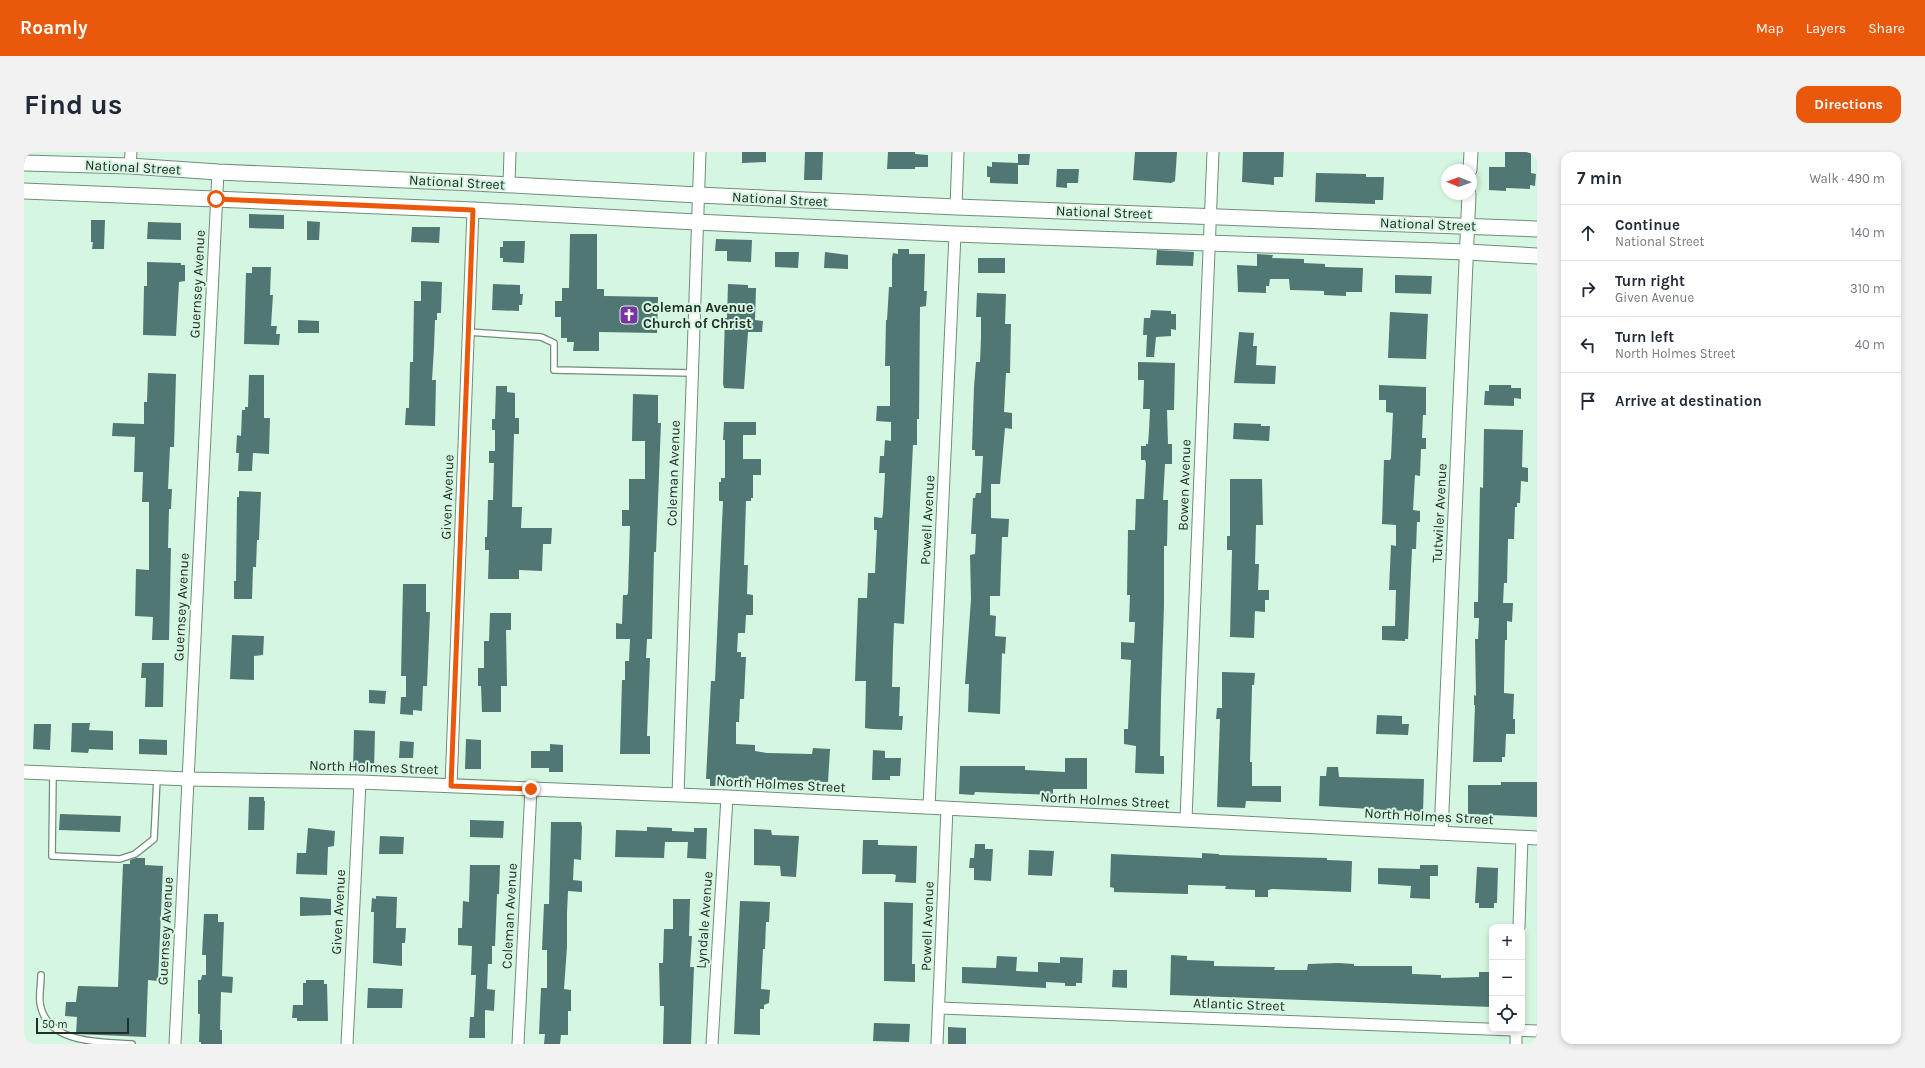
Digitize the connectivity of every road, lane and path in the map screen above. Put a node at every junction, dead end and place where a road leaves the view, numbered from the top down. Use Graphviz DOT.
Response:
graph roads {
  1 [pos="510,152"];
  2 [pos="700,152"];
  3 [pos="958,152"];
  4 [pos="1213,152"];
  5 [pos="1470,152"];
  6 [pos="130,159"];
  7 [pos="24,163"];
  8 [pos="1470,164"];
  9 [pos="218,172"];
  10 [pos="509,184"];
  11 [pos="24,191"];
  12 [pos="698,195"];
  13 [pos="216,199"];
  14 [pos="1469,200"];
  15 [pos="956,207"];
  16 [pos="473,210"];
  17 [pos="1210,216"];
  18 [pos="696,222"];
  19 [pos="1468,226"];
  20 [pos="1537,229"];
  21 [pos="955,234"];
  22 [pos="1209,244"];
  23 [pos="1466,252"];
  24 [pos="1537,256"];
  25 [pos="468,332"];
  26 [pos="691,373"];
  27 [pos="24,772"];
  28 [pos="53,774"];
  29 [pos="157,778"];
  30 [pos="188,779"];
  31 [pos="360,782"];
  32 [pos="451,786"];
  33 [pos="531,789"];
  34 [pos="678,795"];
  35 [pos="727,797"];
  36 [pos="929,807"];
  37 [pos="947,808"];
  38 [pos="1186,819"];
  39 [pos="1441,832"];
  40 [pos="1522,837"];
  41 [pos="1537,838"];
  42 [pos="1520,924"];
  43 [pos="41,975"];
  44 [pos="939,1008"];
  45 [pos="1489,1029"];
  46 [pos="1525,1030"];
  47 [pos="1537,1031"];
  48 [pos="1516,1032"];
  49 [pos="132,1044"];
  50 [pos="175,1044"];
  51 [pos="347,1044"];
  52 [pos="518,1044"];
  53 [pos="712,1044"];
  54 [pos="937,1044"];
  55 [pos="1516,1044"];
  1 -- 10 [label="street"];
  2 -- 12 [label="street, Coleman Avenue"];
  3 -- 15 [label="street"];
  4 -- 17 [label="street, Bowen Avenue"];
  5 -- 8 [label="street"];
  6 -- 7 [label="main road, National Street"];
  6 -- 9 [label="main road, National Street"];
  9 -- 10 [label="main road, National Street"];
  9 -- 13 [label="street, Guernsey Avenue"];
  10 -- 12 [label="main road, National Street"];
  11 -- 13 [label="main road, National Street"];
  12 -- 15 [label="main road, National Street"];
  12 -- 18 [label="street, Coleman Avenue"];
  13 -- 16 [label="main road, National Street"];
  13 -- 30 [label="street, Guernsey Avenue"];
  14 -- 19 [label="street, Tutwiler Avenue"];
  15 -- 17 [label="main road, National Street"];
  16 -- 18 [label="main road, National Street"];
  16 -- 25 [label="street, Given Avenue"];
  17 -- 19 [label="main road, National Street"];
  17 -- 22 [label="street, Bowen Avenue"];
  18 -- 21 [label="main road, National Street"];
  18 -- 26 [label="street, Coleman Avenue"];
  19 -- 20 [label="main road, National Street"];
  19 -- 23 [label="street, Tutwiler Avenue"];
  21 -- 22 [label="main road, National Street"];
  21 -- 36 [label="street, Powell Avenue"];
  22 -- 23 [label="main road, National Street"];
  22 -- 38 [label="street, Bowen Avenue"];
  23 -- 24 [label="main road, National Street"];
  23 -- 39 [label="street, Tutwiler Avenue"];
  25 -- 26 [label="lane"];
  25 -- 32 [label="street, Given Avenue"];
  26 -- 34 [label="street, Coleman Avenue"];
  27 -- 28 [label="street, North Holmes Street"];
  28 -- 29 [label="street, North Holmes Street"];
  28 -- 29 [label="lane"];
  29 -- 30 [label="street, North Holmes Street"];
  30 -- 31 [label="street, North Holmes Street"];
  30 -- 50 [label="street, Guernsey Avenue"];
  31 -- 32 [label="street, North Holmes Street"];
  31 -- 51 [label="street, Given Avenue"];
  32 -- 33 [label="street, North Holmes Street"];
  33 -- 34 [label="street, North Holmes Street"];
  33 -- 52 [label="street, Coleman Avenue"];
  34 -- 35 [label="street, North Holmes Street"];
  35 -- 36 [label="street, North Holmes Street"];
  35 -- 53 [label="street, Lyndale Avenue"];
  36 -- 37 [label="street, North Holmes Street"];
  37 -- 38 [label="street, North Holmes Street"];
  37 -- 44 [label="street, Powell Avenue"];
  38 -- 39 [label="street, North Holmes Street"];
  39 -- 40 [label="street, North Holmes Street"];
  40 -- 41 [label="street, North Holmes Street"];
  40 -- 42 [label="street"];
  43 -- 49 [label="lane"];
  44 -- 45 [label="street, Atlantic Street"];
  44 -- 54 [label="street, Powell Avenue"];
  46 -- 47 [label="street, Atlantic Street"];
  48 -- 55 [label="street"];
}
